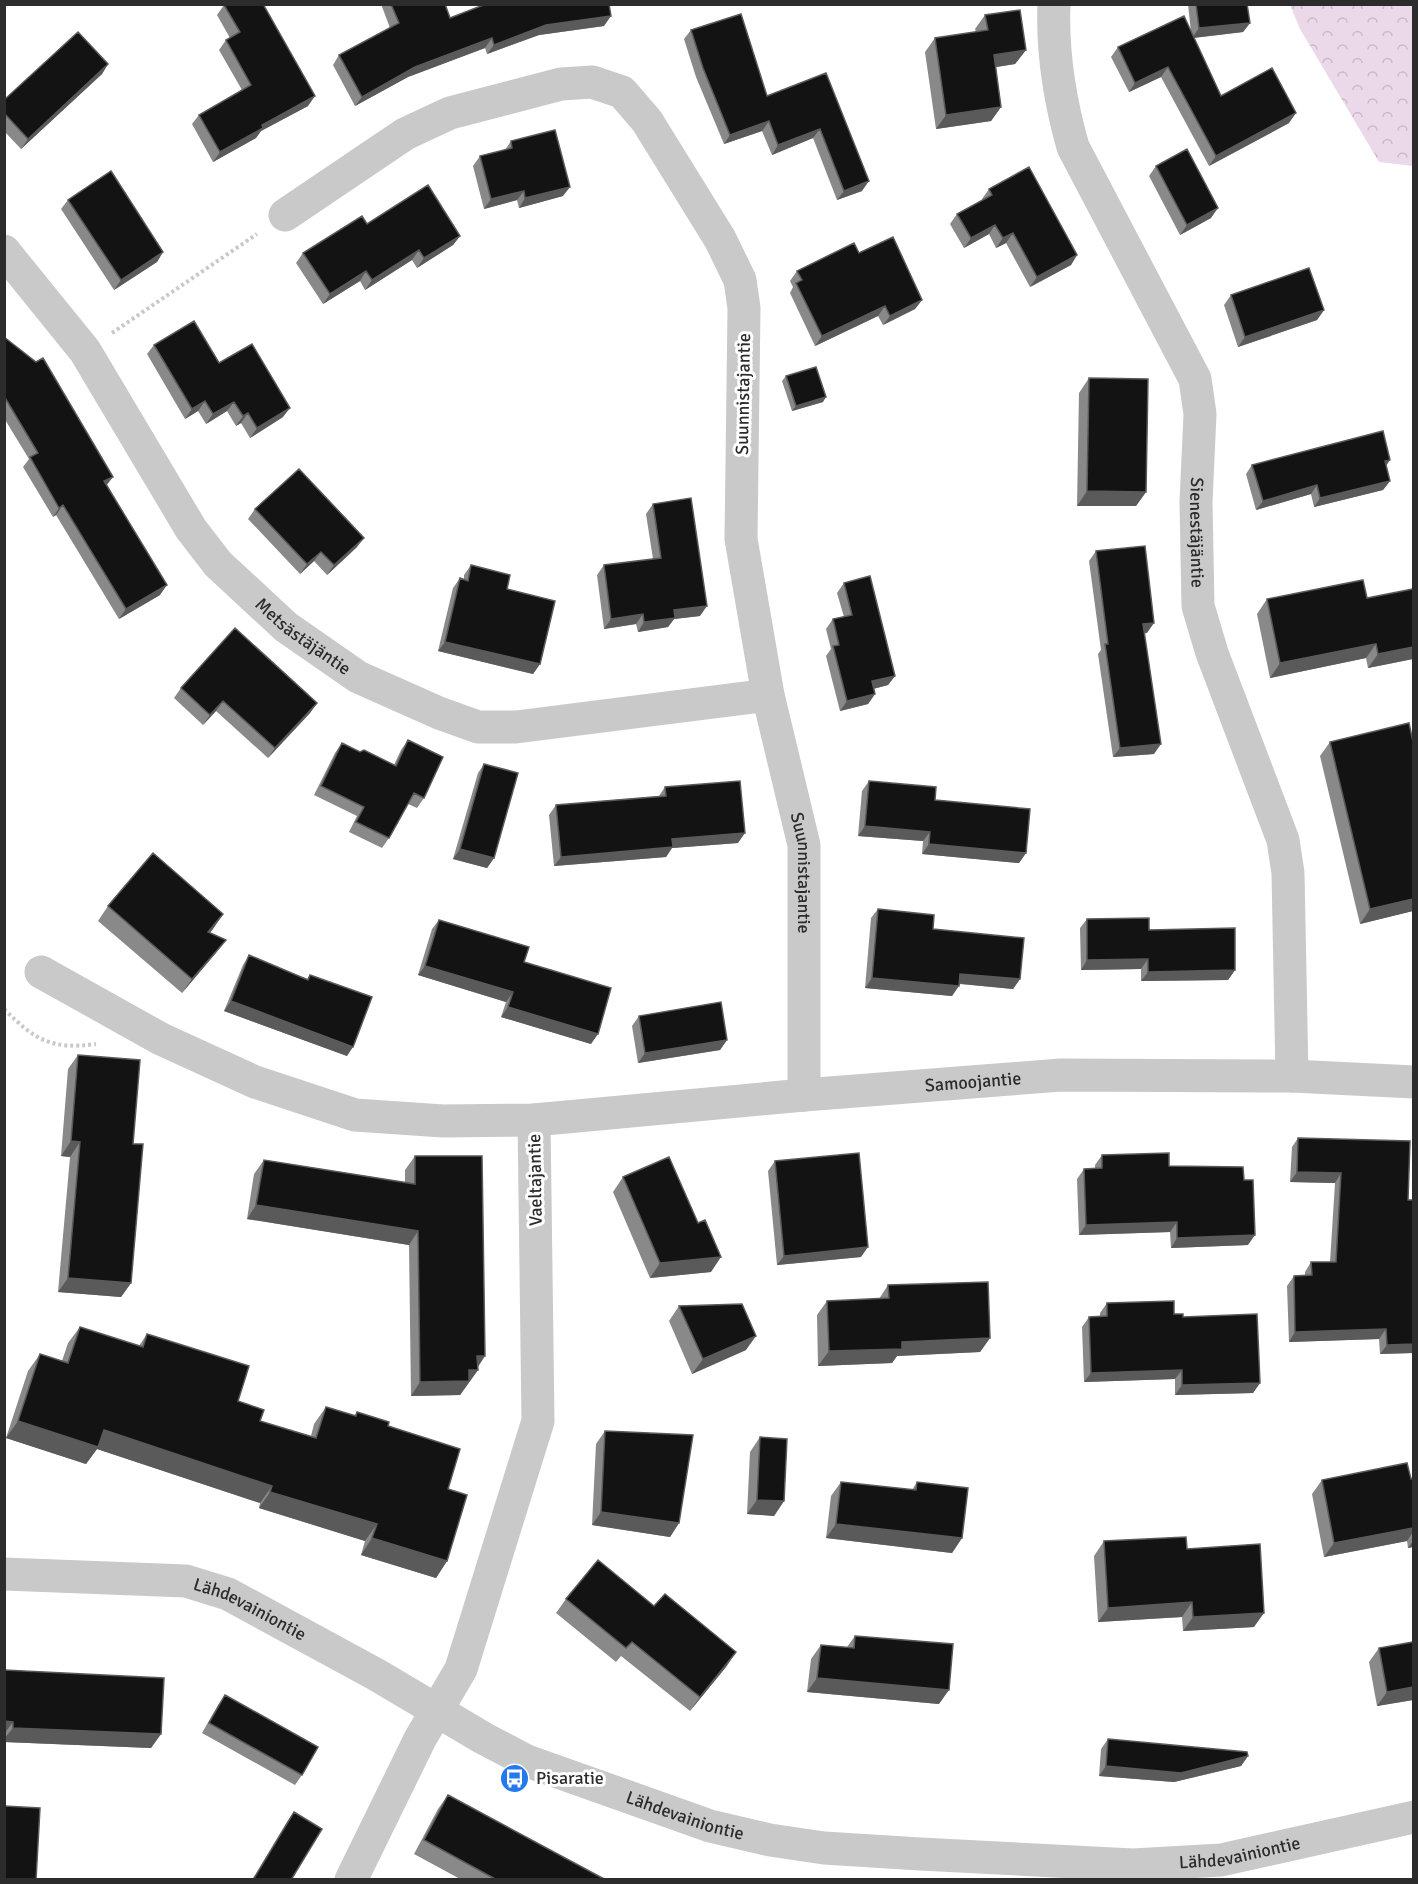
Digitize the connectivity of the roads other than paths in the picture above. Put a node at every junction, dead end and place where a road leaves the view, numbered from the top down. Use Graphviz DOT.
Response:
graph roads {
  1 [pos="1054,4"];
  2 [pos="285,215"];
  3 [pos="4,252"];
  4 [pos="768,694"];
  5 [pos="41,972"];
  6 [pos="1292,1076"];
  7 [pos="1413,1082"];
  8 [pos="804,1095"];
  9 [pos="534,1120"];
  10 [pos="4,1574"];
  11 [pos="438,1712"];
  12 [pos="1413,1817"];
  13 [pos="351,1880"];
  1 -- 6 [label="street, Sienestäjäntie"];
  2 -- 4 [label="street, Suunnistajantie"];
  3 -- 4 [label="street, Metsästäjäntie"];
  4 -- 8 [label="street, Suunnistajantie"];
  5 -- 9 [label="street, Vaeltajantie"];
  6 -- 7 [label="street, Samoojantie"];
  6 -- 8 [label="street, Samoojantie"];
  8 -- 9 [label="street, Samoojantie"];
  9 -- 11 [label="street, Vaeltajantie"];
  10 -- 11 [label="street, Lähdevainiontie"];
  11 -- 12 [label="street, Lähdevainiontie"];
  11 -- 13 [label="street"];
}
